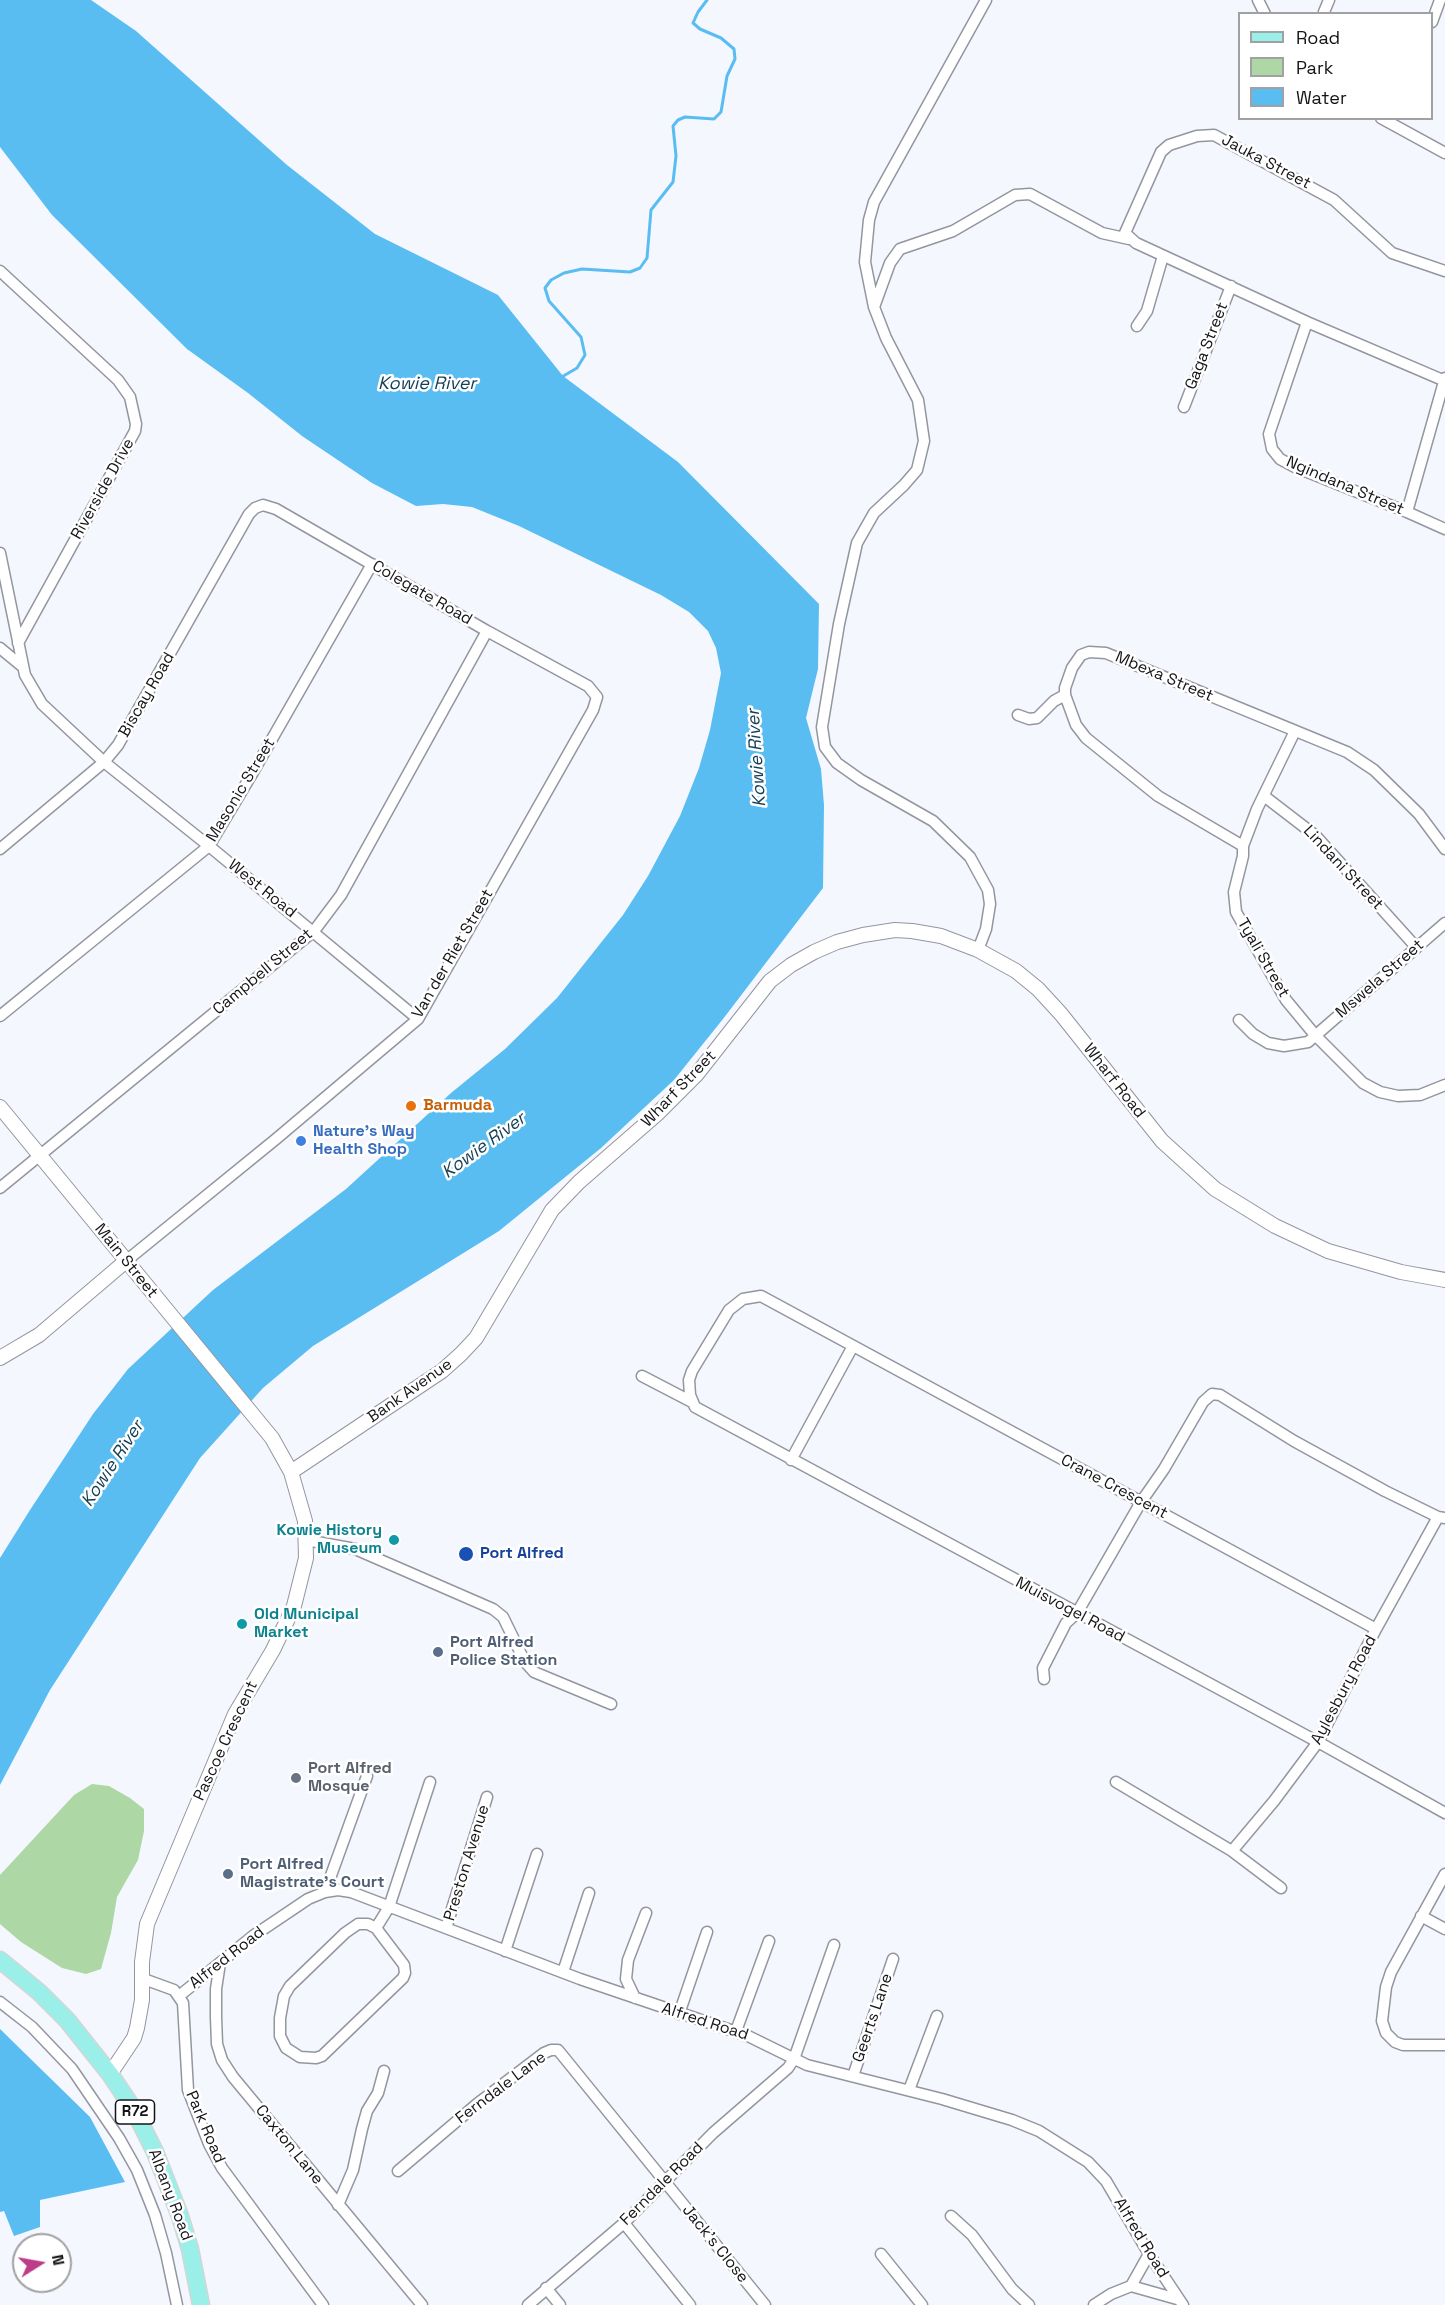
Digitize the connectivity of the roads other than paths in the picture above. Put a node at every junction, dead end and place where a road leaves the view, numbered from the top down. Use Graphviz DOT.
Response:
graph roads {
  1 [pos="986,0"];
  2 [pos="1329,0"];
  3 [pos="1440,0"];
  4 [pos="1324,12"];
  5 [pos="1433,17"];
  6 [pos="1392,122"];
  7 [pos="1445,153"];
  8 [pos="1129,239"];
  9 [pos="1163,256"];
  10 [pos="0,271"];
  11 [pos="1445,271"];
  12 [pos="1231,286"];
  13 [pos="874,307"];
  14 [pos="1306,322"];
  15 [pos="1137,326"];
  16 [pos="1445,380"];
  17 [pos="1184,407"];
  18 [pos="255,508"];
  19 [pos="1407,512"];
  20 [pos="1445,529"];
  21 [pos="0,552"];
  22 [pos="372,564"];
  23 [pos="487,632"];
  24 [pos="18,643"];
  25 [pos="0,648"];
  26 [pos="23,668"];
  27 [pos="588,686"];
  28 [pos="1065,695"];
  29 [pos="1018,715"];
  30 [pos="1295,731"];
  31 [pos="104,762"];
  32 [pos="1264,796"];
  33 [pos="209,846"];
  34 [pos="1243,846"];
  35 [pos="0,849"];
  36 [pos="1445,849"];
  37 [pos="1445,923"];
  38 [pos="314,931"];
  39 [pos="1416,947"];
  40 [pos="978,950"];
  41 [pos="783,971"];
  42 [pos="0,1016"];
  43 [pos="418,1018"];
  44 [pos="1239,1020"];
  45 [pos="1315,1035"];
  46 [pos="1445,1086"];
  47 [pos="0,1107"];
  48 [pos="40,1155"];
  49 [pos="0,1188"];
  50 [pos="565,1197"];
  51 [pos="126,1261"];
  52 [pos="1445,1280"];
  53 [pos="853,1346"];
  54 [pos="0,1358"];
  55 [pos="642,1376"];
  56 [pos="693,1405"];
  57 [pos="253,1415"];
  58 [pos="791,1460"];
  59 [pos="291,1472"];
  60 [pos="1141,1502"];
  61 [pos="1441,1518"];
  62 [pos="306,1540"];
  63 [pos="1077,1613"];
  64 [pos="1376,1629"];
  65 [pos="1044,1679"];
  66 [pos="611,1704"];
  67 [pos="1318,1742"];
  68 [pos="367,1776"];
  69 [pos="430,1782"];
  70 [pos="1116,1782"];
  71 [pos="487,1797"];
  72 [pos="1445,1813"];
  73 [pos="1232,1851"];
  74 [pos="537,1854"];
  75 [pos="1445,1874"];
  76 [pos="1281,1888"];
  77 [pos="325,1892"];
  78 [pos="589,1893"];
  79 [pos="389,1907"];
  80 [pos="646,1913"];
  81 [pos="1421,1916"];
  82 [pos="376,1928"];
  83 [pos="446,1928"];
  84 [pos="1445,1929"];
  85 [pos="707,1932"];
  86 [pos="769,1941"];
  87 [pos="834,1945"];
  88 [pos="505,1951"];
  89 [pos="893,1959"];
  90 [pos="0,1960"];
  91 [pos="220,1963"];
  92 [pos="563,1972"];
  93 [pos="141,1978"];
  94 [pos="179,1996"];
  95 [pos="635,1998"];
  96 [pos="0,2002"];
  97 [pos="679,2014"];
  98 [pos="938,2016"];
  99 [pos="736,2031"];
  100 [pos="1445,2045"];
  101 [pos="794,2060"];
  102 [pos="384,2070"];
  103 [pos="110,2074"];
  104 [pos="853,2076"];
  105 [pos="909,2090"];
  106 [pos="398,2171"];
  107 [pos="666,2182"];
  108 [pos="338,2205"];
  109 [pos="951,2216"];
  110 [pos="624,2223"];
  111 [pos="881,2254"];
  112 [pos="1149,2254"];
  113 [pos="1131,2286"];
  114 [pos="546,2288"];
  115 [pos="1180,2302"];
  116 [pos="177,2305"];
  117 [pos="201,2305"];
  118 [pos="323,2305"];
  119 [pos="422,2305"];
  120 [pos="528,2305"];
  121 [pos="560,2305"];
  122 [pos="690,2305"];
  123 [pos="765,2305"];
  124 [pos="922,2305"];
  125 [pos="1029,2305"];
  126 [pos="1094,2305"];
  1 -- 13 [label="street"];
  2 -- 4 [label="street"];
  3 -- 5 [label="street"];
  6 -- 7 [label="street"];
  8 -- 9 [label="street"];
  8 -- 11 [label="street, Jauka Street"];
  8 -- 13 [label="street"];
  9 -- 12 [label="street"];
  9 -- 15 [label="street"];
  10 -- 24 [label="street, Riverside Drive"];
  12 -- 14 [label="street"];
  12 -- 17 [label="street, Gaga Street"];
  13 -- 40 [label="street"];
  14 -- 16 [label="street"];
  14 -- 19 [label="street, Ngindana Street"];
  16 -- 19 [label="street"];
  18 -- 22 [label="street, Colegate Road"];
  18 -- 31 [label="street, Biscay Road"];
  19 -- 20 [label="street, Ngindana Street"];
  21 -- 24 [label="street"];
  22 -- 23 [label="street, Colegate Road"];
  22 -- 33 [label="street, Masonic Street"];
  23 -- 27 [label="street, Colegate Road"];
  23 -- 38 [label="street, Campbell Street"];
  24 -- 26 [label="street"];
  25 -- 26 [label="street"];
  26 -- 31 [label="street, West Road"];
  27 -- 43 [label="street, Van der Riet Street"];
  28 -- 29 [label="street"];
  28 -- 30 [label="street, Mbexa Street"];
  28 -- 34 [label="street"];
  30 -- 32 [label="street, Tyali Street"];
  30 -- 36 [label="street, Mbexa Street"];
  31 -- 33 [label="street, West Road"];
  31 -- 35 [label="street, Biscay Road"];
  32 -- 34 [label="street, Tyali Street"];
  32 -- 39 [label="street, Lindani Street"];
  33 -- 38 [label="street, West Road"];
  33 -- 42 [label="street, Masonic Street"];
  34 -- 45 [label="street, Tyali Street"];
  37 -- 39 [label="street, Mswela Street"];
  38 -- 43 [label="street, West Road"];
  38 -- 48 [label="street, Campbell Street"];
  39 -- 45 [label="street, Mswela Street"];
  40 -- 41 [label="street, Wharf Road"];
  40 -- 52 [label="street, Wharf Road"];
  41 -- 50 [label="street, Wharf Street"];
  43 -- 51 [label="street, Van der Riet Street"];
  44 -- 45 [label="street"];
  45 -- 46 [label="street, Tyali Street"];
  47 -- 48 [label="street, Main Street"];
  48 -- 49 [label="street, Campbell Street"];
  48 -- 51 [label="street, Main Street"];
  50 -- 59 [label="street, Bank Avenue"];
  51 -- 54 [label="street"];
  51 -- 57 [label="street, Main Street"];
  53 -- 56 [label="street, Crane Crescent"];
  53 -- 58 [label="street"];
  53 -- 60 [label="street, Crane Crescent"];
  55 -- 56 [label="street, Muisvogel Road"];
  56 -- 58 [label="street, Muisvogel Road"];
  57 -- 59 [label="street, Pascoe Crescent"];
  58 -- 63 [label="street, Muisvogel Road"];
  59 -- 62 [label="street, Pascoe Crescent"];
  60 -- 61 [label="street"];
  60 -- 63 [label="street"];
  60 -- 64 [label="street, Crane Crescent"];
  61 -- 64 [label="street, Aylesbury Road"];
  62 -- 66 [label="street"];
  62 -- 93 [label="street, Pascoe Crescent"];
  63 -- 65 [label="street"];
  63 -- 67 [label="street, Muisvogel Road"];
  64 -- 67 [label="street, Aylesbury Road"];
  67 -- 72 [label="street, Muisvogel Road"];
  67 -- 73 [label="street, Aylesbury Road"];
  68 -- 77 [label="street"];
  69 -- 79 [label="street"];
  70 -- 73 [label="street"];
  71 -- 83 [label="street, Preston Avenue"];
  73 -- 76 [label="street"];
  74 -- 88 [label="street"];
  75 -- 81 [label="street"];
  77 -- 79 [label="street, Alfred Road"];
  77 -- 91 [label="street, Alfred Road"];
  78 -- 92 [label="street"];
  79 -- 82 [label="street"];
  79 -- 83 [label="street, Alfred Road"];
  80 -- 95 [label="street"];
  81 -- 84 [label="street"];
  81 -- 100 [label="street"];
  82 -- 82 [label="street"];
  83 -- 88 [label="street, Alfred Road"];
  85 -- 97 [label="street"];
  86 -- 99 [label="street"];
  87 -- 101 [label="street"];
  88 -- 92 [label="street, Alfred Road"];
  89 -- 104 [label="street, Geerts Lane"];
  90 -- 103 [label="main road, Albany Road / R72"];
  91 -- 94 [label="street, Alfred Road"];
  91 -- 108 [label="street, Caxton Lane"];
  92 -- 95 [label="street, Alfred Road"];
  93 -- 94 [label="street"];
  93 -- 103 [label="street, Pascoe Crescent"];
  94 -- 118 [label="street, Park Road"];
  95 -- 97 [label="street, Alfred Road"];
  96 -- 116 [label="street"];
  97 -- 99 [label="street, Alfred Road"];
  98 -- 105 [label="street"];
  99 -- 101 [label="street, Alfred Road"];
  101 -- 104 [label="street, Alfred Road"];
  101 -- 107 [label="street, Ferndale Road"];
  102 -- 108 [label="street"];
  103 -- 117 [label="main road, Albany Road / R72"];
  104 -- 105 [label="street, Alfred Road"];
  105 -- 112 [label="street, Alfred Road"];
  106 -- 107 [label="street, Ferndale Lane"];
  107 -- 110 [label="street, Ferndale Road"];
  107 -- 123 [label="street, Jack's Close"];
  108 -- 119 [label="street, Caxton Lane"];
  109 -- 125 [label="street"];
  110 -- 114 [label="street, Ferndale Road"];
  110 -- 122 [label="street"];
  111 -- 124 [label="street"];
  112 -- 113 [label="street"];
  112 -- 115 [label="street, Alfred Road"];
  113 -- 115 [label="street"];
  113 -- 126 [label="street"];
  114 -- 120 [label="street, Ferndale Road"];
  114 -- 121 [label="street"];
}
